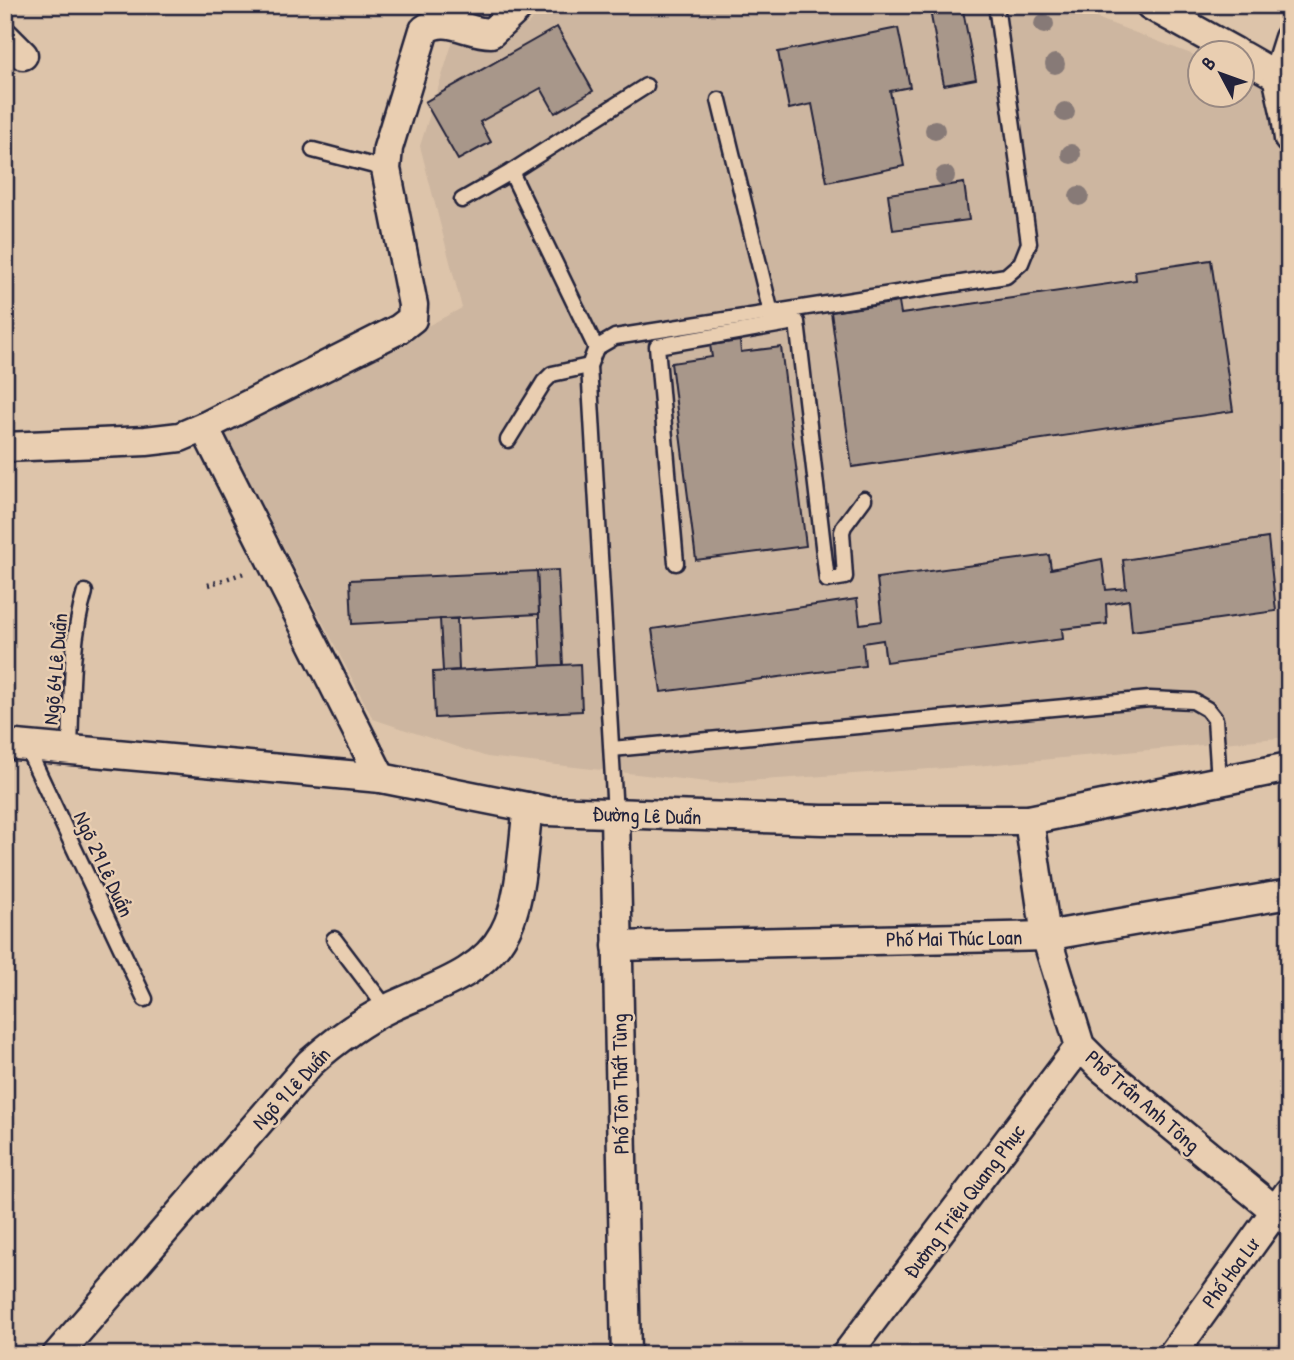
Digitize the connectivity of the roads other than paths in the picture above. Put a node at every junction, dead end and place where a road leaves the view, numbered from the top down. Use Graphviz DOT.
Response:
graph roads {
  1 [pos="521,5"];
  2 [pos="996,5"];
  3 [pos="1150,5"];
  4 [pos="1210,38"];
  5 [pos="1289,38"];
  6 [pos="1256,61"];
  7 [pos="1283,69"];
  8 [pos="646,86"];
  9 [pos="719,100"];
  10 [pos="1289,139"];
  11 [pos="313,149"];
  12 [pos="386,169"];
  13 [pos="511,172"];
  14 [pos="462,200"];
  15 [pos="771,313"];
  16 [pos="797,322"];
  17 [pos="596,348"];
  18 [pos="589,366"];
  19 [pos="204,427"];
  20 [pos="508,440"];
  21 [pos="5,447"];
  22 [pos="864,499"];
  23 [pos="676,562"];
  24 [pos="85,592"];
  25 [pos="16,745"];
  26 [pos="612,749"];
  27 [pos="70,750"];
  28 [pos="1289,767"];
  29 [pos="381,778"];
  30 [pos="1219,781"];
  31 [pos="528,807"];
  32 [pos="615,814"];
  33 [pos="1029,820"];
  34 [pos="1289,894"];
  35 [pos="1046,936"];
  36 [pos="334,939"];
  37 [pos="617,946"];
  38 [pos="145,999"];
  39 [pos="387,1009"];
  40 [pos="1080,1046"];
  41 [pos="1284,1209"];
  42 [pos="57,1355"];
  43 [pos="626,1355"];
  44 [pos="846,1355"];
  45 [pos="1172,1355"];
  1 -- 12 [label="street"];
  2 -- 15 [label="lane"];
  3 -- 4 [label="street"];
  5 -- 7 [label="street"];
  6 -- 7 [label="street"];
  7 -- 10 [label="street"];
  8 -- 13 [label="lane"];
  9 -- 15 [label="lane"];
  11 -- 12 [label="lane"];
  12 -- 19 [label="street"];
  13 -- 14 [label="lane"];
  13 -- 17 [label="lane"];
  15 -- 16 [label="lane"];
  15 -- 17 [label="lane"];
  16 -- 22 [label="lane"];
  16 -- 23 [label="lane"];
  17 -- 18 [label="lane"];
  18 -- 20 [label="lane"];
  18 -- 26 [label="lane"];
  19 -- 21 [label="street"];
  19 -- 29 [label="street"];
  24 -- 27 [label="lane, Ngõ 64 Lê Duẩn"];
  25 -- 27 [label="street, Đường Lê Duẩn"];
  25 -- 38 [label="lane, Ngõ 29 Lê Duẩn"];
  26 -- 30 [label="lane"];
  26 -- 32 [label="lane"];
  27 -- 29 [label="street, Đường Lê Duẩn"];
  28 -- 30 [label="street, Đường Lê Duẩn"];
  29 -- 31 [label="street, Đường Lê Duẩn"];
  30 -- 33 [label="street, Đường Lê Duẩn"];
  31 -- 32 [label="street, Đường Lê Duẩn"];
  31 -- 39 [label="street, Ngõ 9 Lê Duẩn"];
  32 -- 33 [label="street, Đường Lê Duẩn"];
  32 -- 37 [label="street, Phố Tôn Thất Tùng"];
  33 -- 35 [label="street, Phố Trần Anh Tông"];
  34 -- 35 [label="street, Phố Mai Thúc Loan"];
  35 -- 37 [label="street, Phố Mai Thúc Loan"];
  35 -- 40 [label="street, Phố Trần Anh Tông"];
  36 -- 39 [label="lane"];
  37 -- 43 [label="street, Phố Tôn Thất Tùng"];
  39 -- 42 [label="street, Ngõ 9 Lê Duẩn"];
  40 -- 41 [label="street, Phố Trần Anh Tông"];
  40 -- 44 [label="street, Đường Triệu Quang Phục"];
  41 -- 45 [label="street, Phố Hoa Lư"];
}
